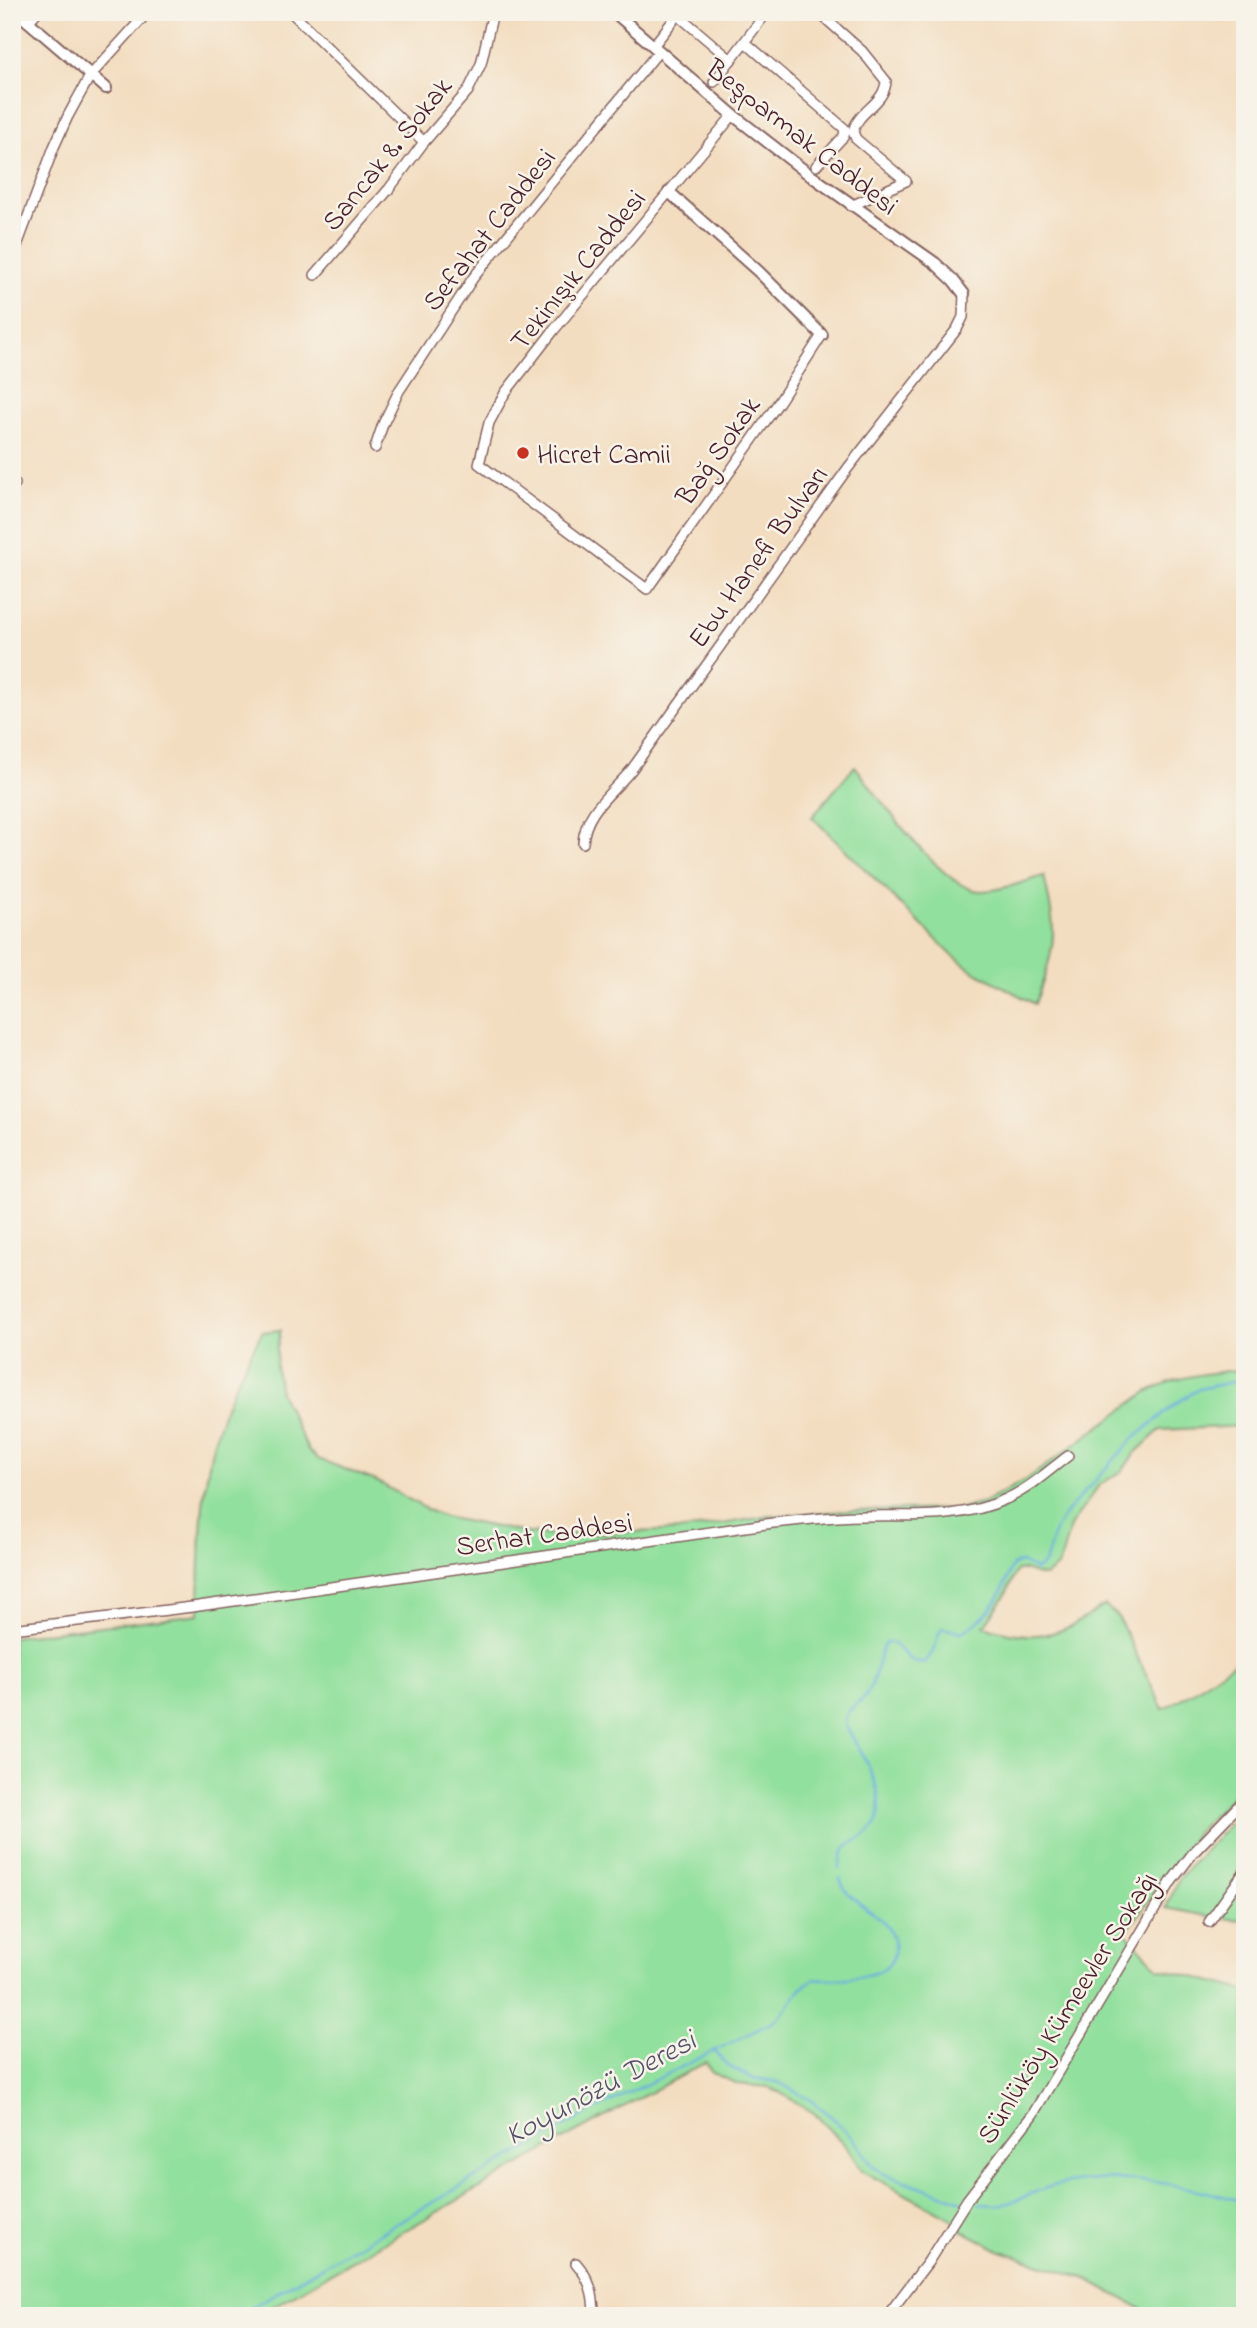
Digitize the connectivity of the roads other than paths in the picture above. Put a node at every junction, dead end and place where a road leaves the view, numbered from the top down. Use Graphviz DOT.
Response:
graph roads {
  1 [pos="16,12"];
  2 [pos="37,12"];
  3 [pos="148,12"];
  4 [pos="291,12"];
  5 [pos="493,12"];
  6 [pos="614,12"];
  7 [pos="767,12"];
  8 [pos="818,12"];
  9 [pos="679,13"];
  10 [pos="12,18"];
  11 [pos="28,22"];
  12 [pos="745,42"];
  13 [pos="656,48"];
  14 [pos="731,60"];
  15 [pos="90,75"];
  16 [pos="714,82"];
  17 [pos="106,88"];
  18 [pos="733,115"];
  19 [pos="424,142"];
  20 [pos="816,166"];
  21 [pos="669,192"];
  22 [pos="851,206"];
  23 [pos="12,259"];
  24 [pos="315,275"];
  25 [pos="964,294"];
  26 [pos="822,335"];
  27 [pos="375,448"];
  28 [pos="647,589"];
  29 [pos="583,843"];
  30 [pos="1068,1456"];
  31 [pos="12,1629"];
  32 [pos="1245,1799"];
  33 [pos="1245,1871"];
  34 [pos="1209,1922"];
  35 [pos="576,2263"];
  36 [pos="594,2316"];
  37 [pos="887,2316"];
  1 -- 10 [label="street"];
  1 -- 11 [label="street"];
  2 -- 11 [label="street"];
  3 -- 15 [label="street"];
  4 -- 19 [label="street"];
  5 -- 19 [label="street, Sancak 8. Sokak"];
  6 -- 13 [label="street, Beşparmak Caddesi"];
  7 -- 12 [label="street"];
  8 -- 22 [label="street"];
  9 -- 13 [label="street, Sefahat Caddesi"];
  9 -- 14 [label="street"];
  11 -- 15 [label="street"];
  12 -- 14 [label="street"];
  12 -- 20 [label="street"];
  13 -- 18 [label="street, Beşparmak Caddesi"];
  13 -- 27 [label="street, Sefahat Caddesi"];
  14 -- 16 [label="street"];
  15 -- 17 [label="street"];
  15 -- 23 [label="street"];
  18 -- 21 [label="street, Tekinışık Caddesi"];
  18 -- 22 [label="street, Beşparmak Caddesi"];
  19 -- 24 [label="street, Sancak 8. Sokak"];
  21 -- 26 [label="street"];
  21 -- 28 [label="street, Tekinışık Caddesi"];
  22 -- 25 [label="street, Beşparmak Caddesi"];
  25 -- 29 [label="street, Ebu Hanefi Bulvarı"];
  26 -- 28 [label="street, Bağ Sokak"];
  30 -- 31 [label="street, Serhat Caddesi"];
  32 -- 37 [label="street, Sünlüköy Kümeevler Sokağı"];
  33 -- 34 [label="street"];
  35 -- 36 [label="street"];
}
